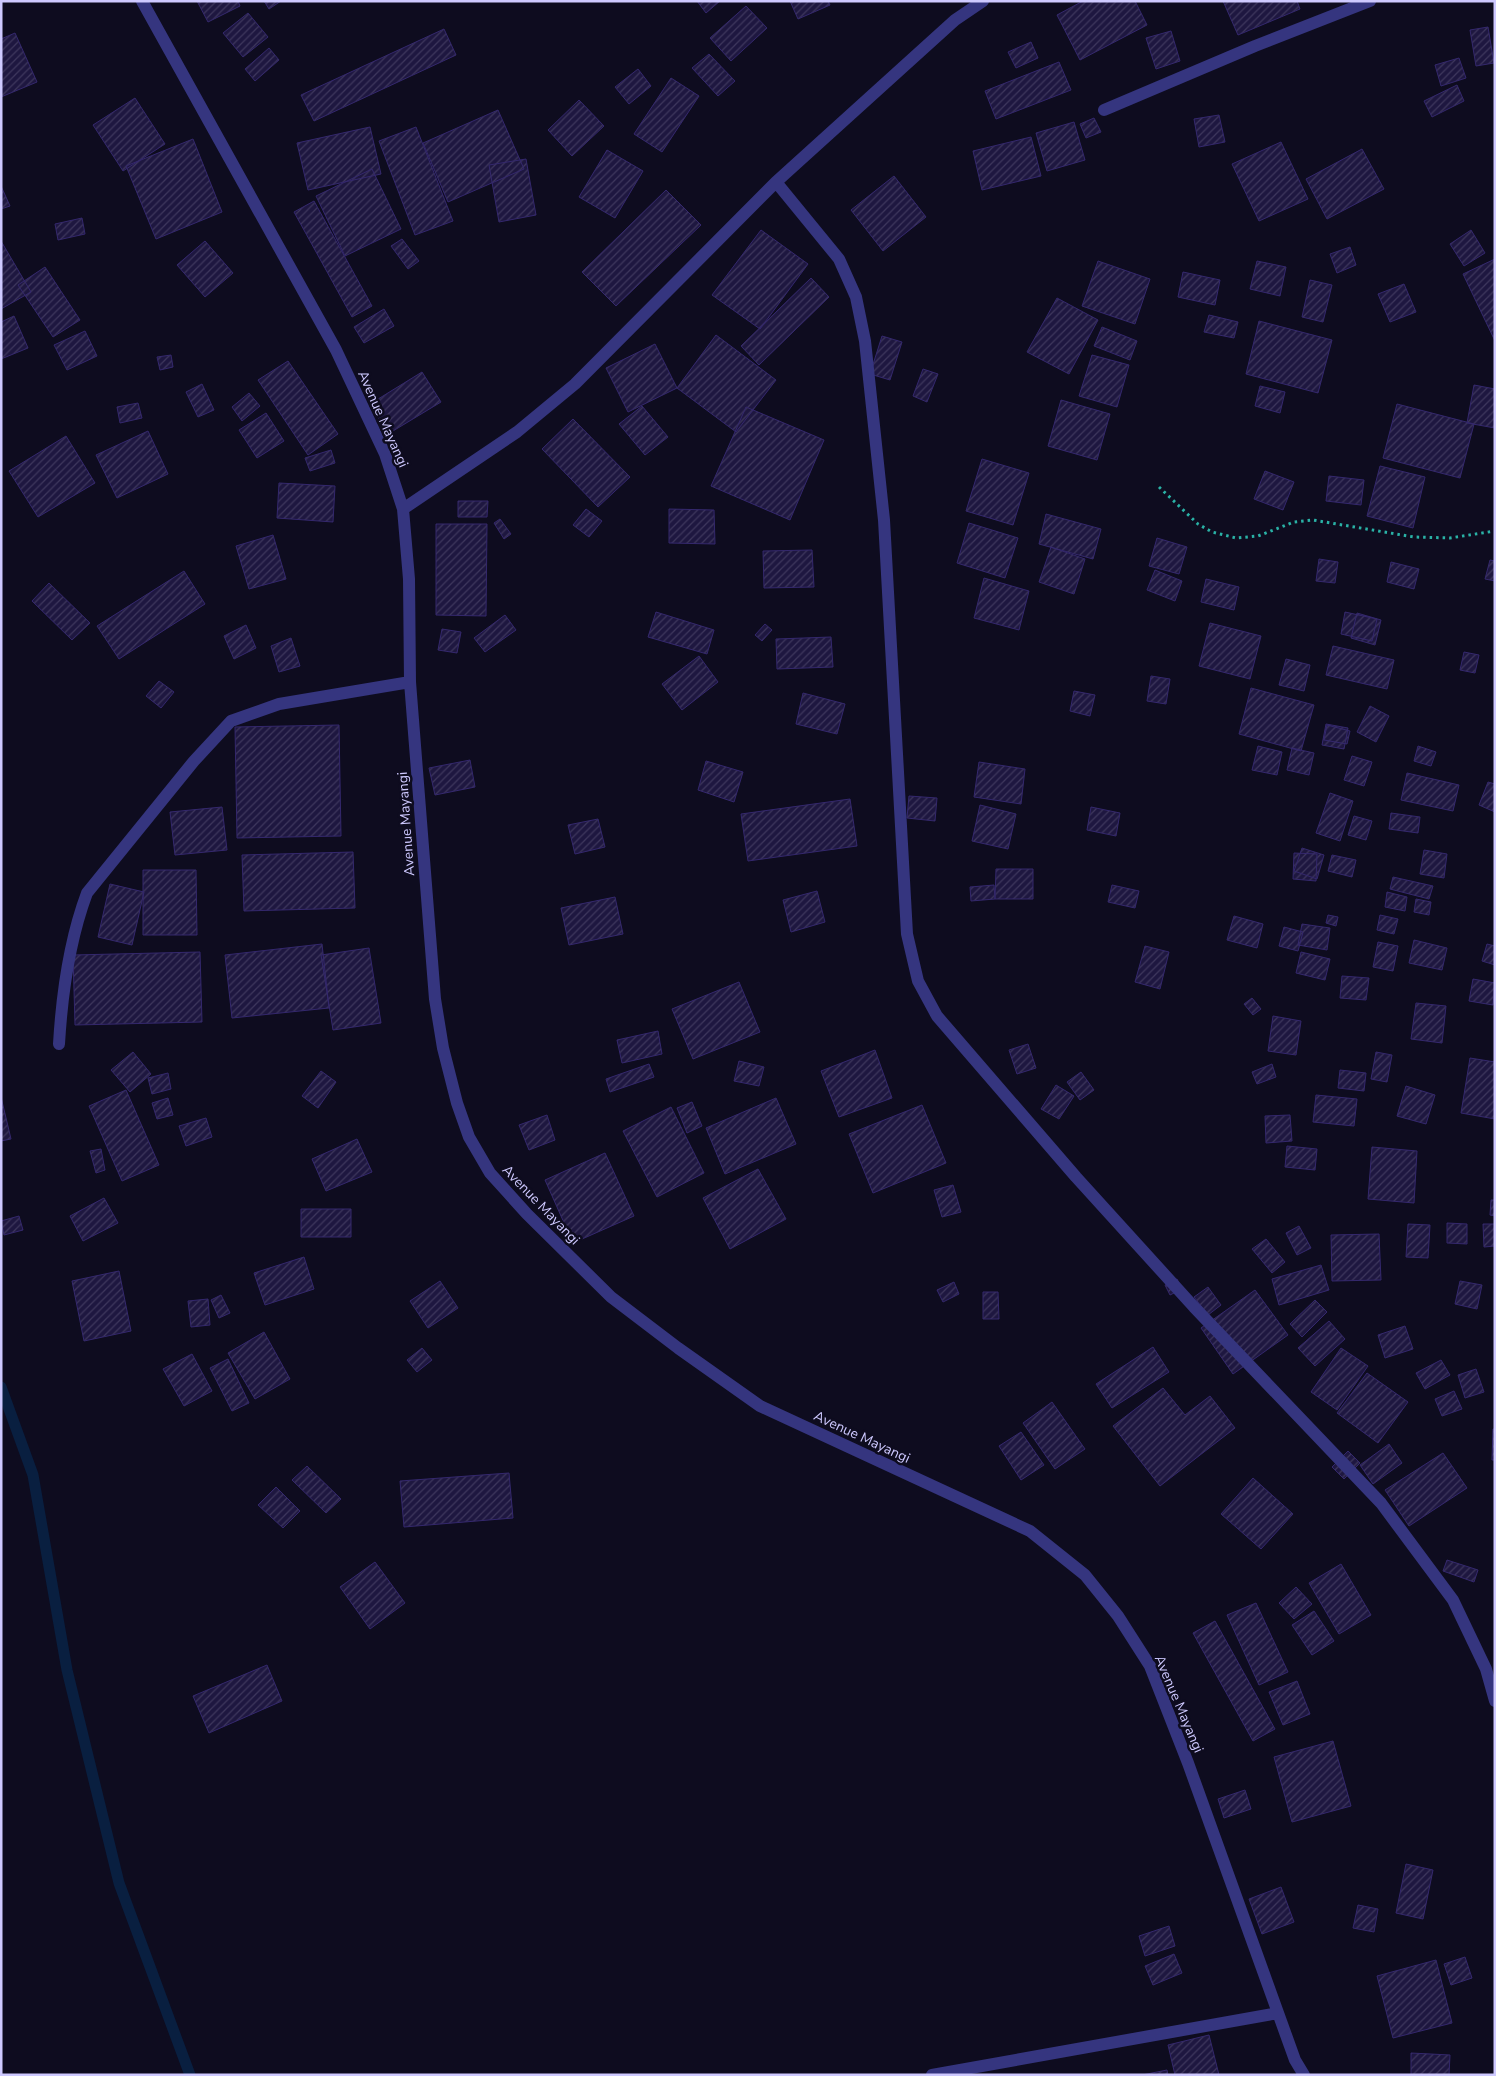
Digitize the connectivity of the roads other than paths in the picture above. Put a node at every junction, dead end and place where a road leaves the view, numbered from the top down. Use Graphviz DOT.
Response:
graph roads {
  1 [pos="142,1"];
  2 [pos="983,1"];
  3 [pos="1370,1"];
  4 [pos="1104,110"];
  5 [pos="776,182"];
  6 [pos="402,509"];
  7 [pos="410,682"];
  8 [pos="59,1044"];
  9 [pos="1495,1701"];
  10 [pos="1278,2013"];
  11 [pos="932,2075"];
  12 [pos="1304,2075"];
  1 -- 6 [label="street, Avenue Mayangi"];
  2 -- 5 [label="street"];
  3 -- 4 [label="street"];
  5 -- 6 [label="street"];
  5 -- 9 [label="street"];
  6 -- 7 [label="street, Avenue Mayangi"];
  7 -- 8 [label="street"];
  7 -- 10 [label="street, Avenue Mayangi"];
  10 -- 11 [label="street"];
  10 -- 12 [label="street, Avenue Mayangi"];
}
